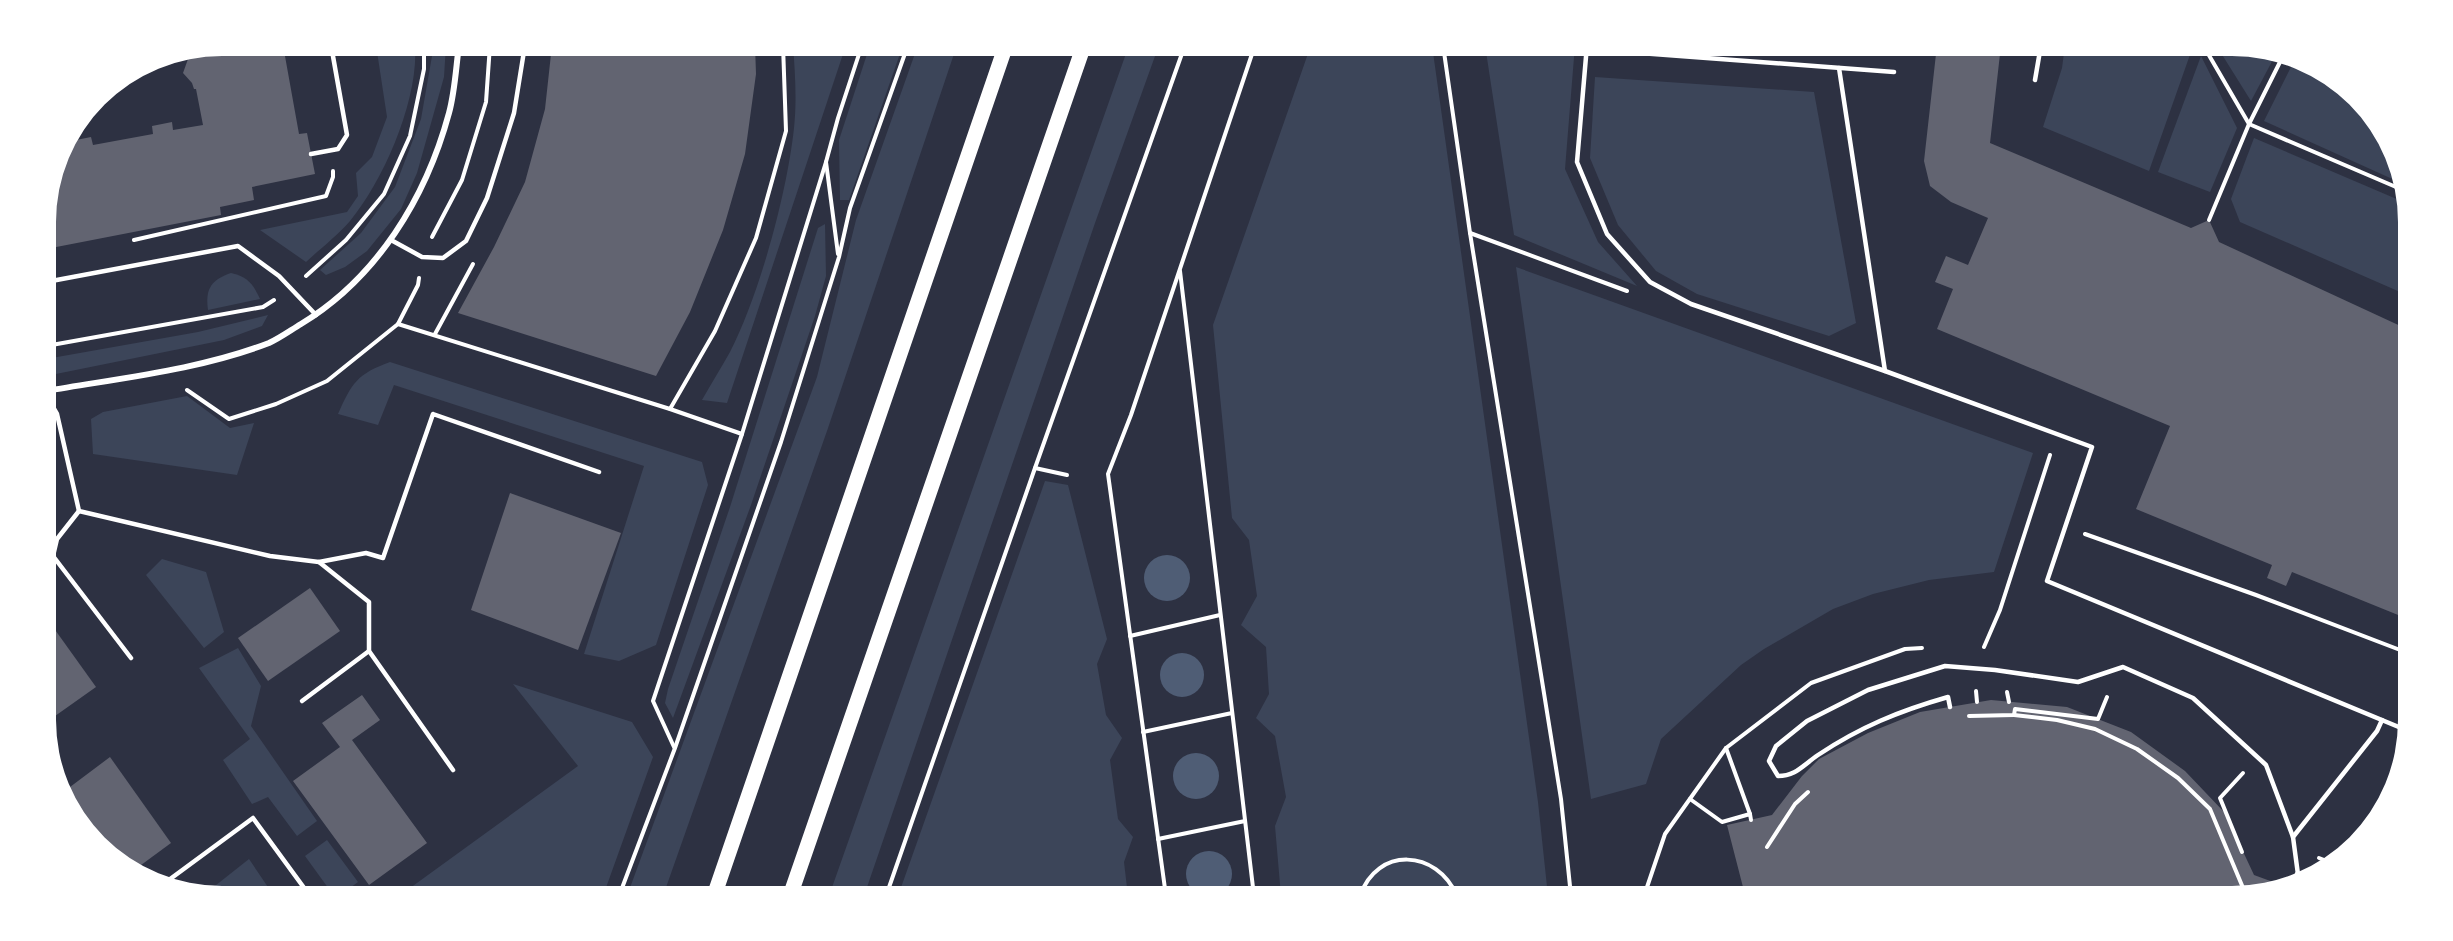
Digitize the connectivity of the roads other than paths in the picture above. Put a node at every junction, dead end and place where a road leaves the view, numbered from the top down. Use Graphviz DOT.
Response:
graph roads {
  1 [pos="333,56"];
  2 [pos="457,56"];
  3 [pos="523,56"];
  4 [pos="1002,56"];
  5 [pos="1080,56"];
  6 [pos="1585,56"];
  7 [pos="1694,56"];
  8 [pos="2039,56"];
  9 [pos="1839,68"];
  10 [pos="1894,72"];
  11 [pos="2035,80"];
  12 [pos="310,154"];
  13 [pos="391,240"];
  14 [pos="56,280"];
  15 [pos="316,315"];
  16 [pos="1885,371"];
  17 [pos="56,391"];
  18 [pos="56,411"];
  19 [pos="599,472"];
  20 [pos="79,510"];
  21 [pos="55,546"];
  22 [pos="55,559"];
  23 [pos="319,562"];
  24 [pos="369,651"];
  25 [pos="131,658"];
  26 [pos="302,701"];
  27 [pos="1950,707"];
  28 [pos="2382,720"];
  29 [pos="2397,726"];
  30 [pos="453,770"];
  31 [pos="2293,837"];
  32 [pos="2297,872"];
  33 [pos="172,878"];
  34 [pos="303,886"];
  35 [pos="718,886"];
  36 [pos="794,886"];
  1 -- 12 [label="lane"];
  2 -- 13 [label="street"];
  3 -- 13 [label="lane"];
  4 -- 35 [label="main road"];
  5 -- 36 [label="main road"];
  6 -- 16 [label="lane"];
  7 -- 9 [label="lane"];
  8 -- 11 [label="lane"];
  9 -- 10 [label="lane"];
  9 -- 16 [label="lane"];
  13 -- 15 [label="street"];
  14 -- 15 [label="lane"];
  15 -- 17 [label="street"];
  16 -- 28 [label="lane"];
  18 -- 20 [label="lane"];
  19 -- 23 [label="lane"];
  20 -- 21 [label="lane"];
  20 -- 23 [label="lane"];
  22 -- 25 [label="lane"];
  23 -- 24 [label="lane"];
  24 -- 26 [label="lane"];
  24 -- 30 [label="lane"];
  27 -- 31 [label="lane"];
  28 -- 29 [label="lane"];
  28 -- 31 [label="lane"];
  31 -- 32 [label="lane"];
  33 -- 34 [label="lane"];
}
